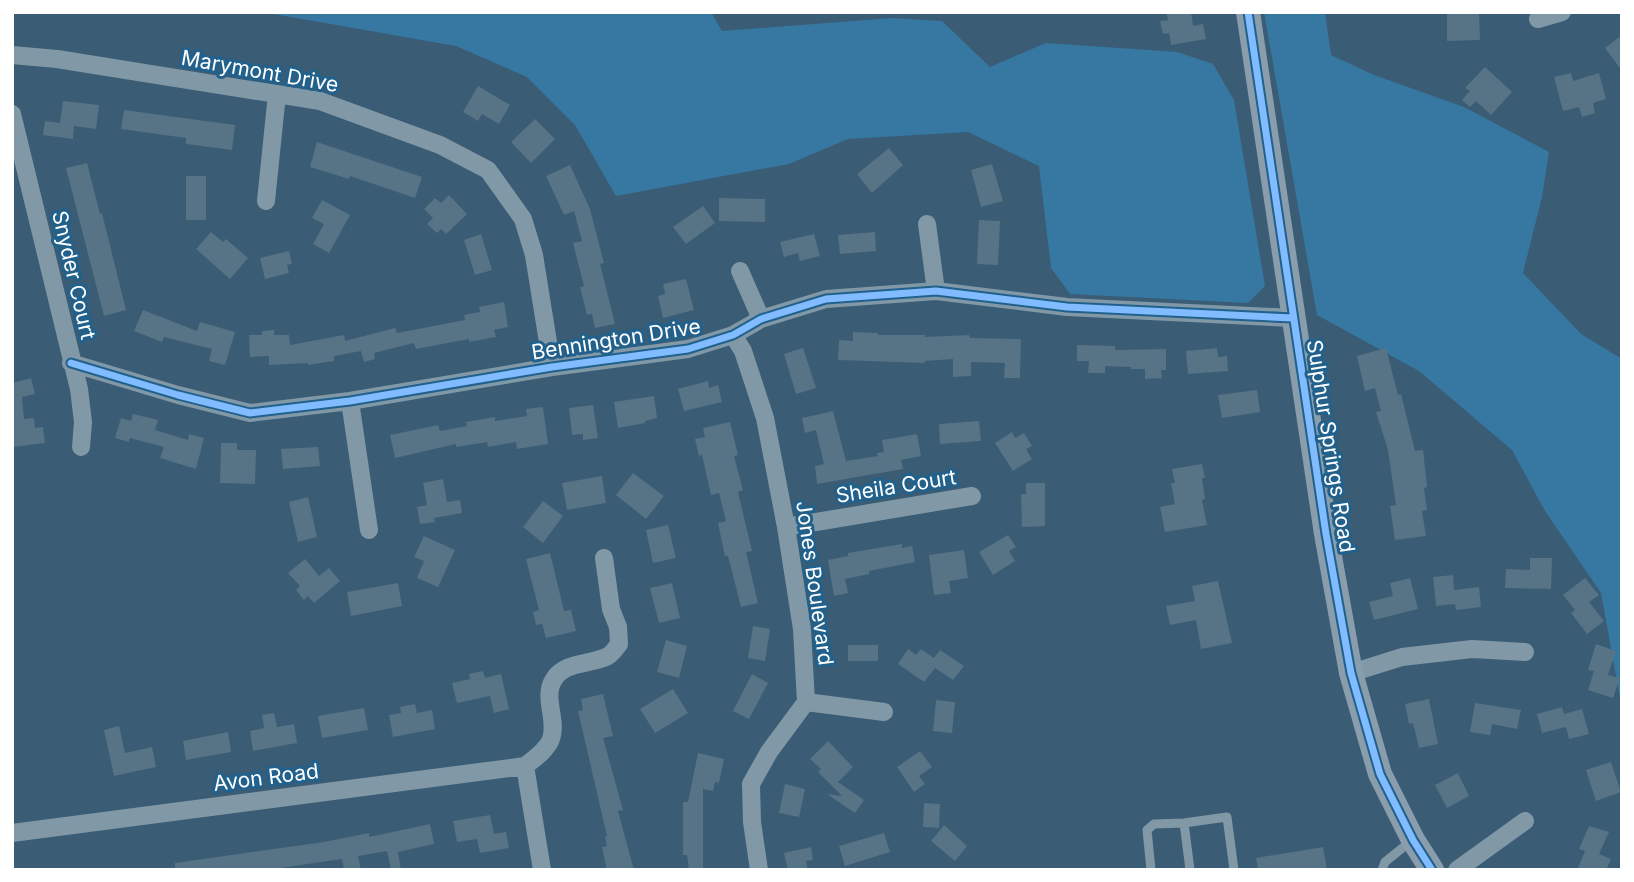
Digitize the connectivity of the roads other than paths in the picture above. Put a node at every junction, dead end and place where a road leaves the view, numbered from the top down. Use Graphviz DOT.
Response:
graph roads {
  1 [pos="1248,12"];
  2 [pos="1562,12"];
  3 [pos="1538,19"];
  4 [pos="12,55"];
  5 [pos="278,94"];
  6 [pos="12,114"];
  7 [pos="265,201"];
  8 [pos="927,224"];
  9 [pos="740,271"];
  10 [pos="936,291"];
  11 [pos="1293,318"];
  12 [pos="761,320"];
  13 [pos="733,335"];
  14 [pos="71,363"];
  15 [pos="552,367"];
  16 [pos="350,401"];
  17 [pos="81,447"];
  18 [pos="972,496"];
  19 [pos="786,527"];
  20 [pos="369,530"];
  21 [pos="604,558"];
  22 [pos="1525,652"];
  23 [pos="1351,673"];
  24 [pos="806,702"];
  25 [pos="884,712"];
  26 [pos="525,766"];
  27 [pos="1525,821"];
  28 [pos="1184,823"];
  29 [pos="12,833"];
  30 [pos="1413,840"];
  31 [pos="542,870"];
  32 [pos="759,870"];
  33 [pos="1151,870"];
  34 [pos="1190,870"];
  35 [pos="1234,870"];
  36 [pos="1382,870"];
  37 [pos="1432,870"];
  38 [pos="1457,870"];
  1 -- 11 [label="street, Sulphur Springs Road"];
  2 -- 3 [label="street"];
  4 -- 5 [label="street, Marymont Drive"];
  5 -- 7 [label="street"];
  5 -- 15 [label="street, Marymont Drive"];
  6 -- 14 [label="street, Snyder Court"];
  8 -- 10 [label="street"];
  9 -- 12 [label="street"];
  10 -- 11 [label="street, Bennington Drive"];
  10 -- 12 [label="street, Bennington Drive"];
  11 -- 23 [label="street, Sulphur Springs Road"];
  12 -- 13 [label="street, Bennington Drive"];
  13 -- 15 [label="street, Bennington Drive"];
  13 -- 19 [label="street, Jones Boulevard"];
  14 -- 16 [label="street, Bennington Drive"];
  14 -- 17 [label="street, Snyder Court"];
  15 -- 16 [label="street, Bennington Drive"];
  16 -- 20 [label="street"];
  18 -- 19 [label="street, Sheila Court"];
  19 -- 24 [label="street, Jones Boulevard"];
  21 -- 26 [label="street"];
  22 -- 23 [label="street"];
  23 -- 30 [label="street, Sulphur Springs Road"];
  24 -- 25 [label="street"];
  24 -- 32 [label="street"];
  26 -- 29 [label="street, Avon Road"];
  26 -- 31 [label="street"];
  27 -- 38 [label="street"];
  28 -- 33 [label="lane"];
  28 -- 34 [label="lane"];
  28 -- 35 [label="lane"];
  30 -- 36 [label="lane"];
  30 -- 37 [label="street, Sulphur Springs Road"];
}
